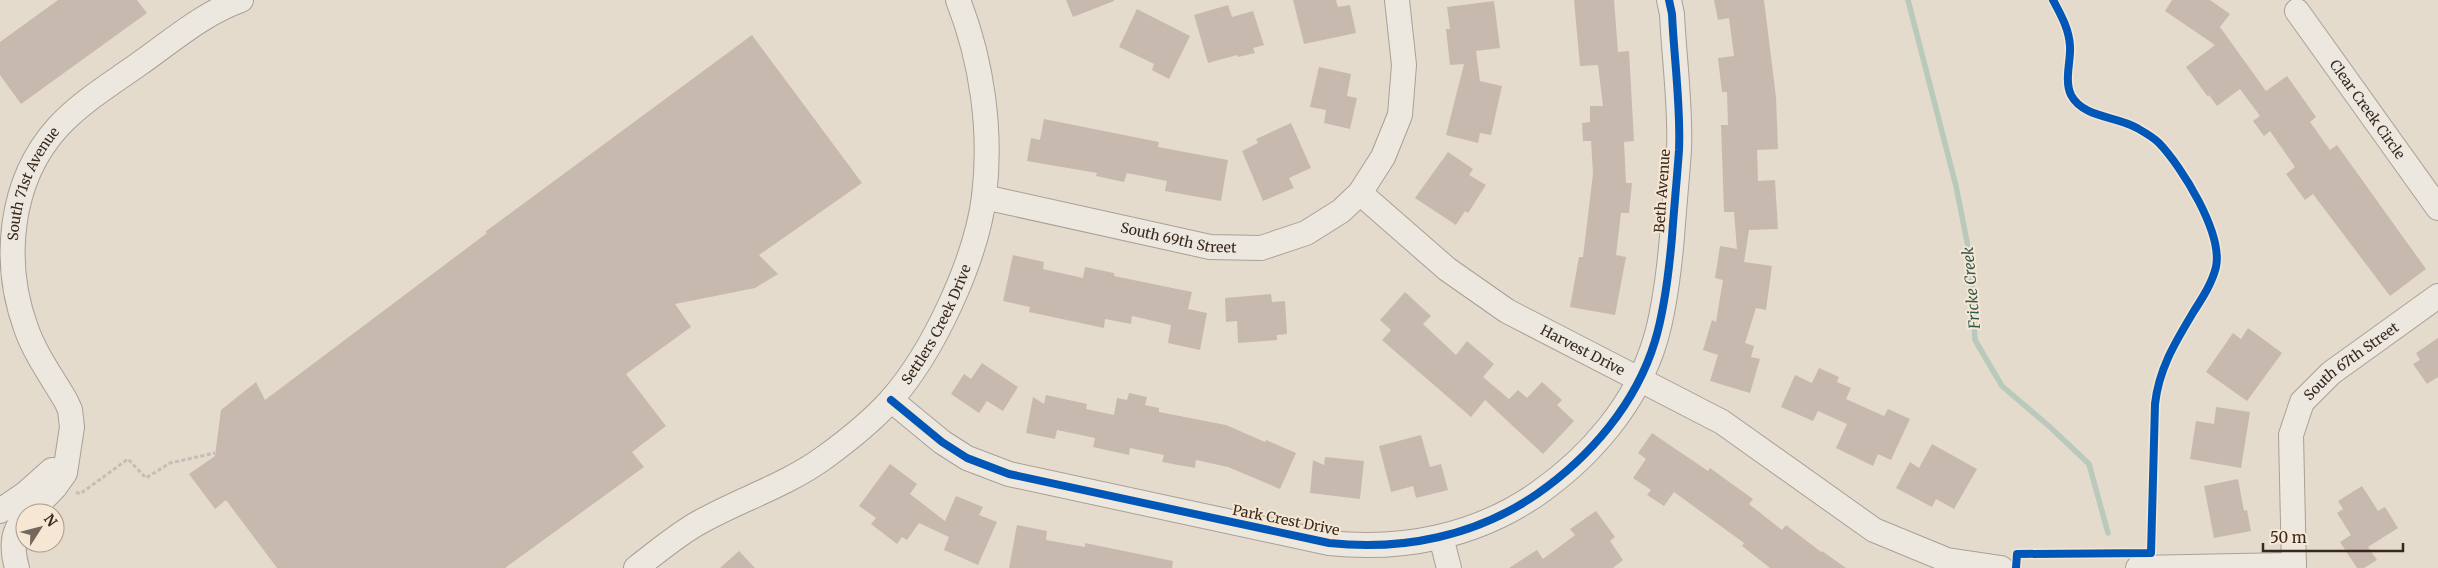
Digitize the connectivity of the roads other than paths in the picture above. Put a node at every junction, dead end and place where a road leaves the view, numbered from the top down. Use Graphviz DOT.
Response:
graph roads {
  1 [pos="241,0"];
  2 [pos="958,0"];
  3 [pos="1397,0"];
  4 [pos="1669,0"];
  5 [pos="2297,11"];
  6 [pos="1360,193"];
  7 [pos="984,197"];
  8 [pos="2438,208"];
  9 [pos="2438,296"];
  10 [pos="1639,379"];
  11 [pos="891,400"];
  12 [pos="67,455"];
  13 [pos="39,503"];
  14 [pos="0,511"];
  15 [pos="1441,537"];
  16 [pos="15,538"];
  17 [pos="2294,566"];
  18 [pos="17,568"];
  19 [pos="636,568"];
  20 [pos="1449,568"];
  21 [pos="2001,568"];
  22 [pos="2138,568"];
  1 -- 12 [label="street, South 71st Avenue"];
  2 -- 7 [label="street, Settlers Creek Drive"];
  3 -- 6 [label="street"];
  4 -- 10 [label="street, Beth Avenue"];
  5 -- 8 [label="street, Clear Creek Circle"];
  6 -- 7 [label="street, South 69th Street"];
  6 -- 10 [label="street, Harvest Drive"];
  7 -- 11 [label="street, Settlers Creek Drive"];
  9 -- 17 [label="street, South 67th Street"];
  10 -- 15 [label="street, Park Crest Drive"];
  10 -- 21 [label="street, Harvest Drive"];
  11 -- 15 [label="street, Park Crest Drive"];
  11 -- 19 [label="street, Settlers Creek Drive"];
  12 -- 13 [label="street, South 71st Avenue"];
  12 -- 14 [label="street"];
  15 -- 20 [label="street"];
  16 -- 18 [label="street"];
  17 -- 22 [label="street"];
}
